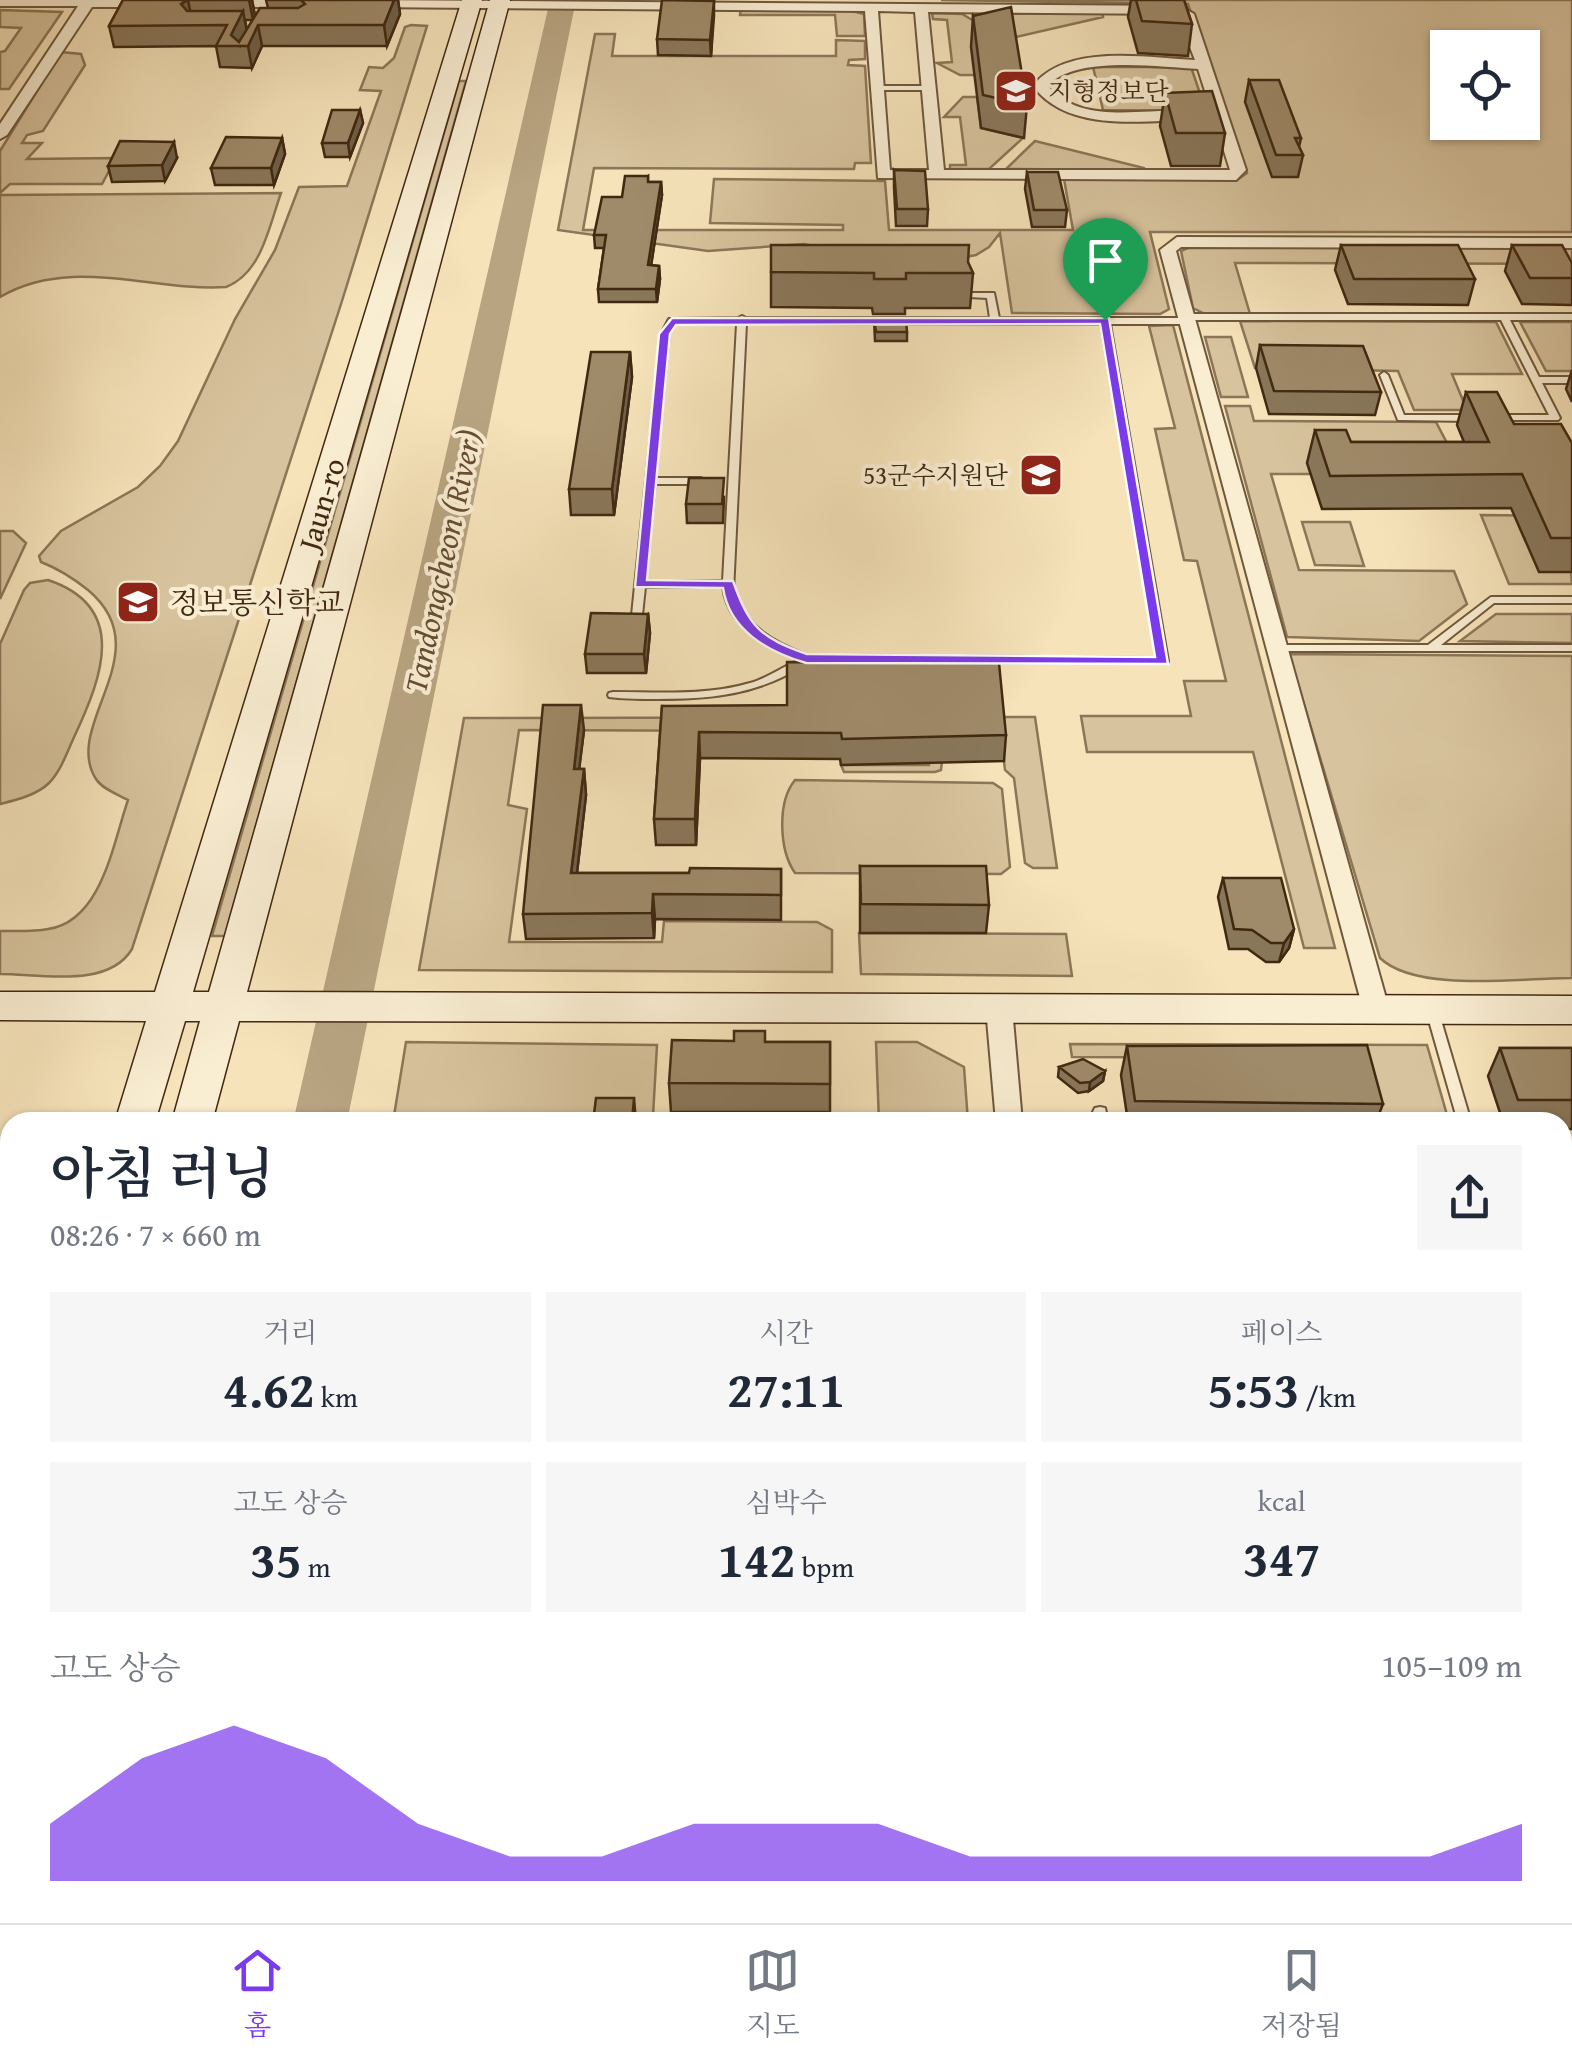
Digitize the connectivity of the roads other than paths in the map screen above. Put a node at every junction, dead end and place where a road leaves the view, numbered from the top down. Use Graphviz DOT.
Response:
graph roads {
  1 [pos="27,1"];
  2 [pos="0,2"];
  3 [pos="88,2"];
  4 [pos="178,2"];
  5 [pos="494,2"];
  6 [pos="197,3"];
  7 [pos="320,3"];
  8 [pos="353,3"];
  9 [pos="871,5"];
  10 [pos="921,7"];
  11 [pos="1202,64"];
  12 [pos="876,88"];
  13 [pos="928,88"];
  14 [pos="1220,115"];
  15 [pos="0,135"];
  16 [pos="937,175"];
  17 [pos="1572,243"];
  18 [pos="972,295"];
  19 [pos="1504,317"];
  20 [pos="1572,317"];
  21 [pos="742,319"];
  22 [pos="1187,319"];
  23 [pos="995,320"];
  24 [pos="1105,320"];
  25 [pos="1384,375"];
  26 [pos="1536,380"];
  27 [pos="1572,380"];
  28 [pos="650,481"];
  29 [pos="734,482"];
  30 [pos="640,584"];
  31 [pos="729,584"];
  32 [pos="1572,600"];
  33 [pos="636,615"];
  34 [pos="1432,647"];
  35 [pos="1277,648"];
  36 [pos="1572,648"];
  37 [pos="806,658"];
  38 [pos="613,695"];
  39 [pos="0,1006"];
  40 [pos="170,1006"];
  41 [pos="226,1007"];
  42 [pos="999,1008"];
  43 [pos="1376,1009"];
  44 [pos="1432,1010"];
  45 [pos="1572,1010"];
  46 [pos="138,1112"];
  47 [pos="195,1112"];
  48 [pos="1008,1112"];
  49 [pos="1463,1112"];
  1 -- 2 [label="street"];
  1 -- 3 [label="street"];
  3 -- 4 [label="street"];
  3 -- 15 [label="street"];
  5 -- 8 [label="street"];
  5 -- 9 [label="street"];
  5 -- 40 [label="street, Jaun-ro"];
  5 -- 41 [label="street, Jaun-ro"];
  6 -- 7 [label="street"];
  9 -- 10 [label="street"];
  9 -- 12 [label="street"];
  10 -- 11 [label="street"];
  10 -- 13 [label="street"];
  11 -- 14 [label="street"];
  11 -- 14 [label="street"];
  12 -- 13 [label="lane"];
  12 -- 16 [label="street"];
  13 -- 16 [label="street"];
  14 -- 16 [label="street"];
  17 -- 22 [label="street"];
  18 -- 23 [label="lane"];
  19 -- 20 [label="lane"];
  19 -- 22 [label="lane"];
  19 -- 26 [label="lane"];
  21 -- 23 [label="lane"];
  21 -- 28 [label="lane"];
  21 -- 29 [label="lane"];
  22 -- 24 [label="lane"];
  22 -- 35 [label="street"];
  23 -- 24 [label="lane"];
  24 -- 37 [label="lane"];
  25 -- 26 [label="lane"];
  26 -- 27 [label="lane"];
  28 -- 29 [label="lane"];
  28 -- 30 [label="lane"];
  29 -- 31 [label="lane"];
  30 -- 31 [label="lane"];
  30 -- 33 [label="lane"];
  31 -- 37 [label="lane"];
  32 -- 34 [label="lane"];
  34 -- 35 [label="lane"];
  34 -- 36 [label="lane"];
  35 -- 43 [label="street"];
  37 -- 38 [label="lane"];
  39 -- 40 [label="street"];
  40 -- 41 [label="street"];
  40 -- 46 [label="street, Jaun-ro"];
  41 -- 42 [label="street"];
  41 -- 47 [label="street, Jaun-ro"];
  42 -- 43 [label="street"];
  42 -- 48 [label="street"];
  43 -- 44 [label="street"];
  44 -- 45 [label="street"];
  44 -- 49 [label="lane"];
}
